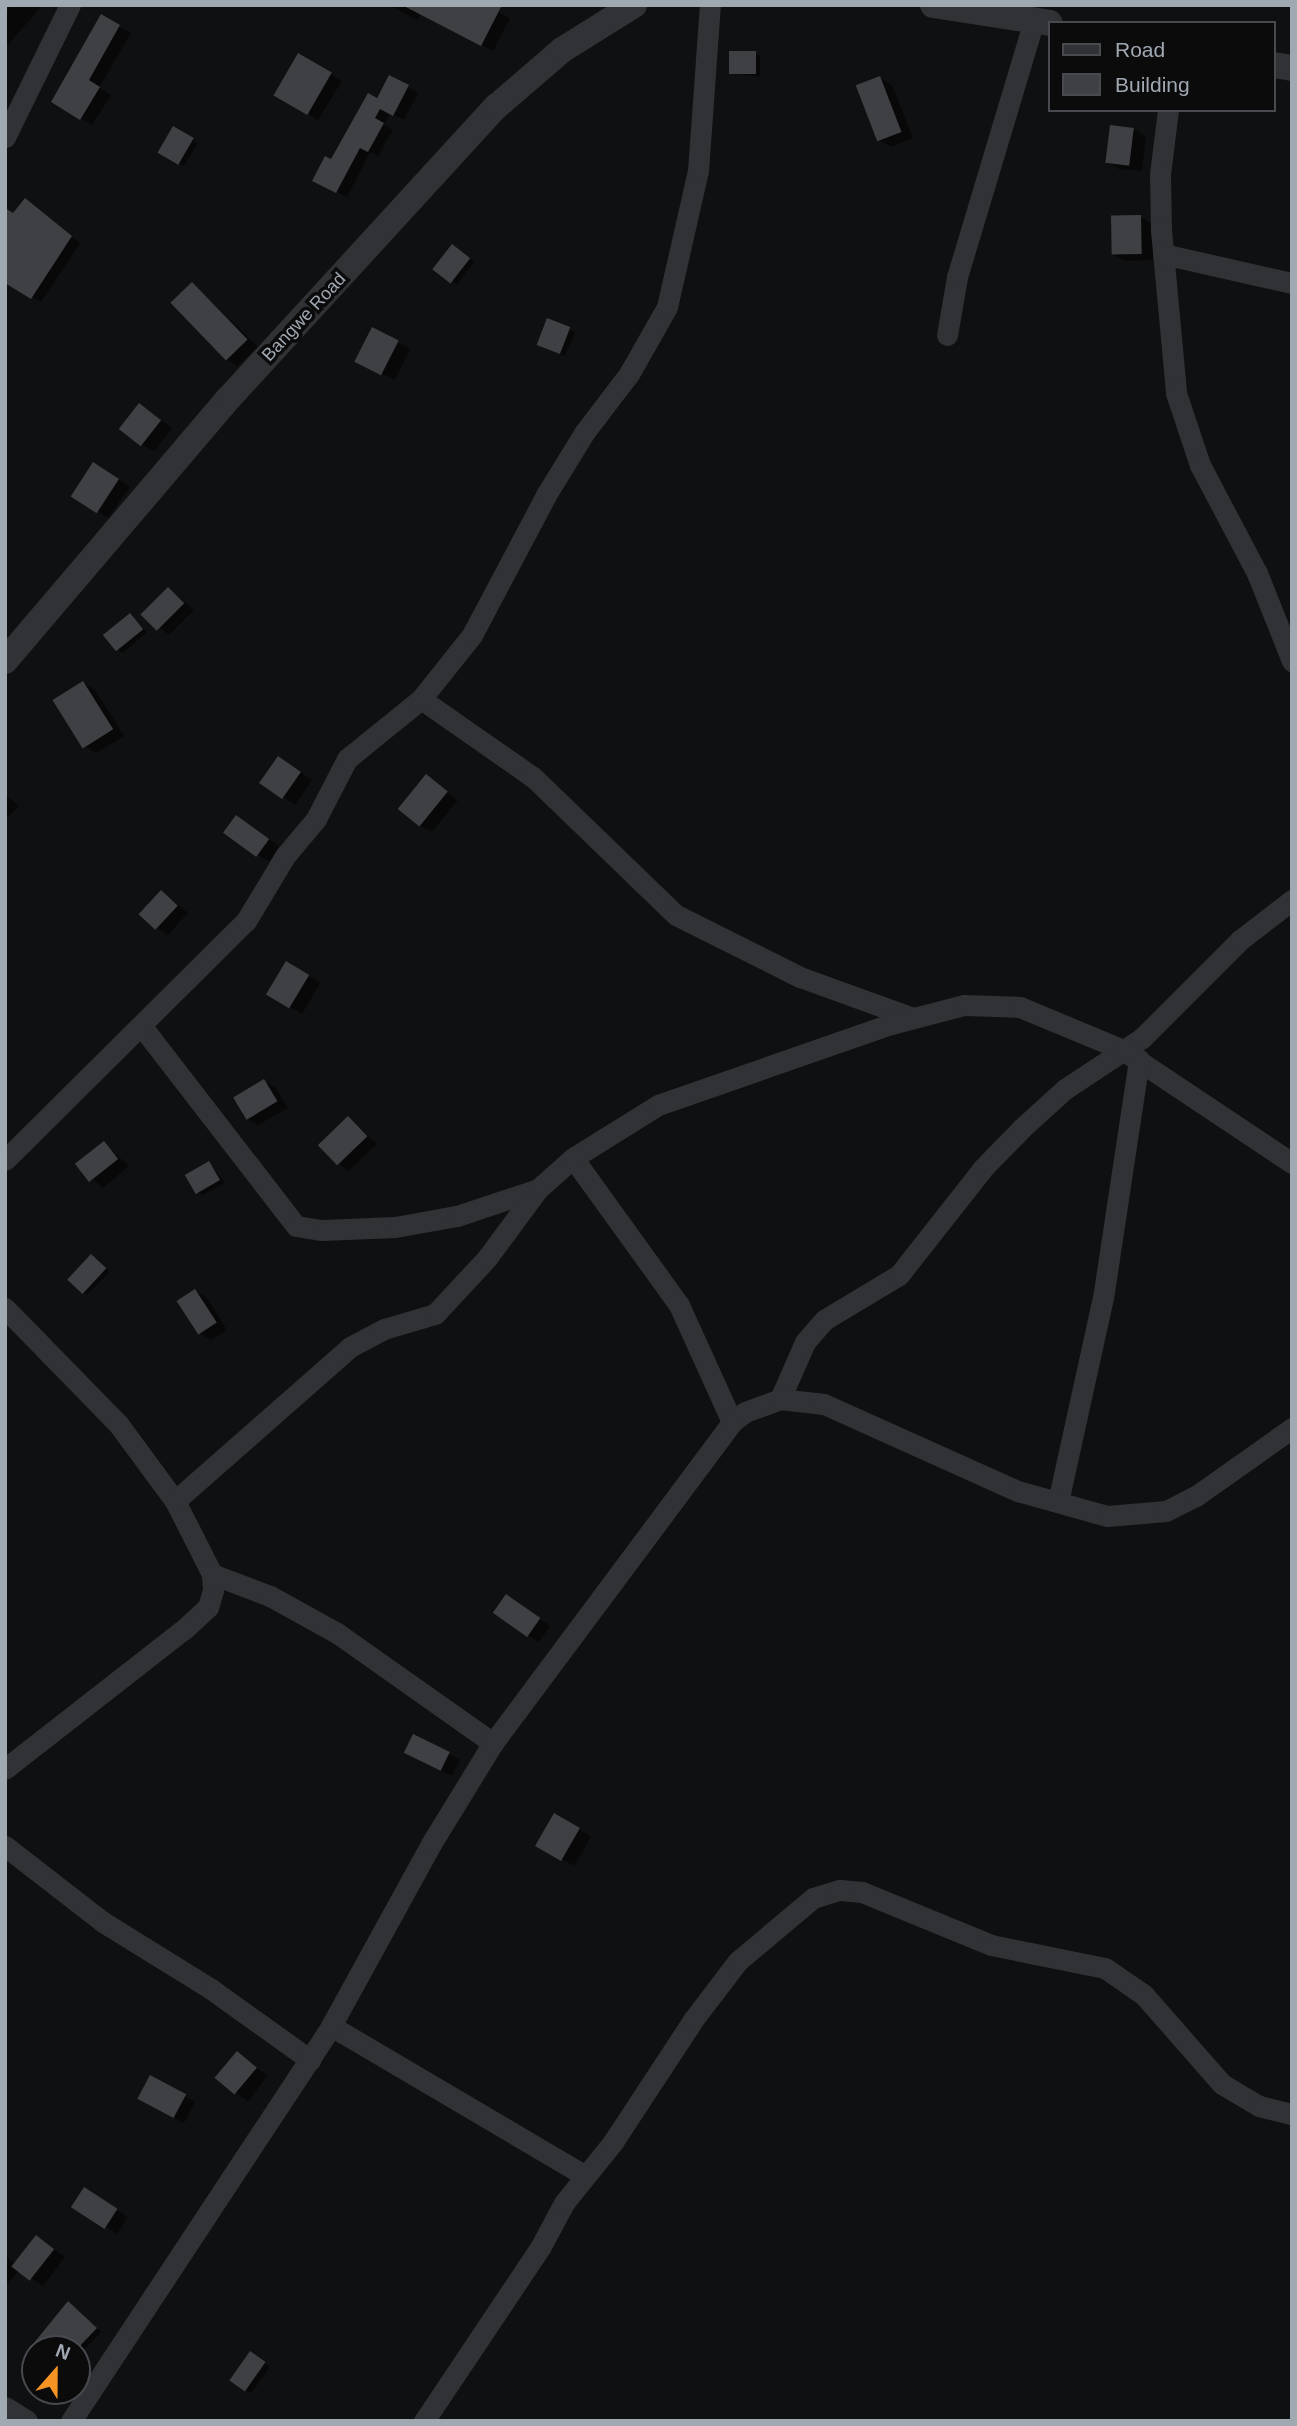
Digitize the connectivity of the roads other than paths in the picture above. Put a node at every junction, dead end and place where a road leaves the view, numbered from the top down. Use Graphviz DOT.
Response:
graph roads {
  1 [pos="70,5"];
  2 [pos="710,5"];
  3 [pos="933,5"];
  4 [pos="625,7"];
  5 [pos="1042,21"];
  6 [pos="1168,112"];
  7 [pos="5,137"];
  8 [pos="1163,254"];
  9 [pos="1292,283"];
  10 [pos="947,335"];
  11 [pos="5,661"];
  12 [pos="1292,661"];
  13 [pos="421,699"];
  14 [pos="1292,900"];
  15 [pos="913,1018"];
  16 [pos="142,1028"];
  17 [pos="1130,1054"];
  18 [pos="573,1158"];
  19 [pos="5,1160"];
  20 [pos="1292,1163"];
  21 [pos="538,1189"];
  22 [pos="5,1308"];
  23 [pos="780,1398"];
  24 [pos="732,1422"];
  25 [pos="1292,1428"];
  26 [pos="175,1501"];
  27 [pos="1058,1502"];
  28 [pos="212,1574"];
  29 [pos="493,1743"];
  30 [pos="5,1769"];
  31 [pos="5,1846"];
  32 [pos="331,2026"];
  33 [pos="310,2060"];
  34 [pos="1292,2114"];
  35 [pos="584,2175"];
  36 [pos="5,2407"];
  37 [pos="27,2421"];
  38 [pos="71,2421"];
  39 [pos="424,2421"];
  1 -- 7 [label="street"];
  2 -- 13 [label="street"];
  3 -- 5 [label="street"];
  4 -- 11 [label="street, Bangwe Road"];
  5 -- 10 [label="street"];
  6 -- 8 [label="street"];
  8 -- 9 [label="street"];
  8 -- 12 [label="street"];
  13 -- 15 [label="street"];
  13 -- 16 [label="street"];
  14 -- 17 [label="street"];
  15 -- 17 [label="street"];
  15 -- 18 [label="street"];
  16 -- 19 [label="street"];
  16 -- 21 [label="street"];
  17 -- 20 [label="street"];
  17 -- 23 [label="street"];
  17 -- 27 [label="street"];
  18 -- 21 [label="street"];
  18 -- 24 [label="street"];
  21 -- 26 [label="street"];
  22 -- 26 [label="street"];
  23 -- 24 [label="street"];
  23 -- 27 [label="street"];
  24 -- 29 [label="street"];
  25 -- 27 [label="street"];
  26 -- 28 [label="street"];
  28 -- 29 [label="street"];
  28 -- 30 [label="street"];
  29 -- 32 [label="street"];
  31 -- 33 [label="street"];
  32 -- 33 [label="street"];
  32 -- 35 [label="street"];
  33 -- 38 [label="street"];
  34 -- 35 [label="street"];
  35 -- 39 [label="street"];
  36 -- 37 [label="street"];
}
